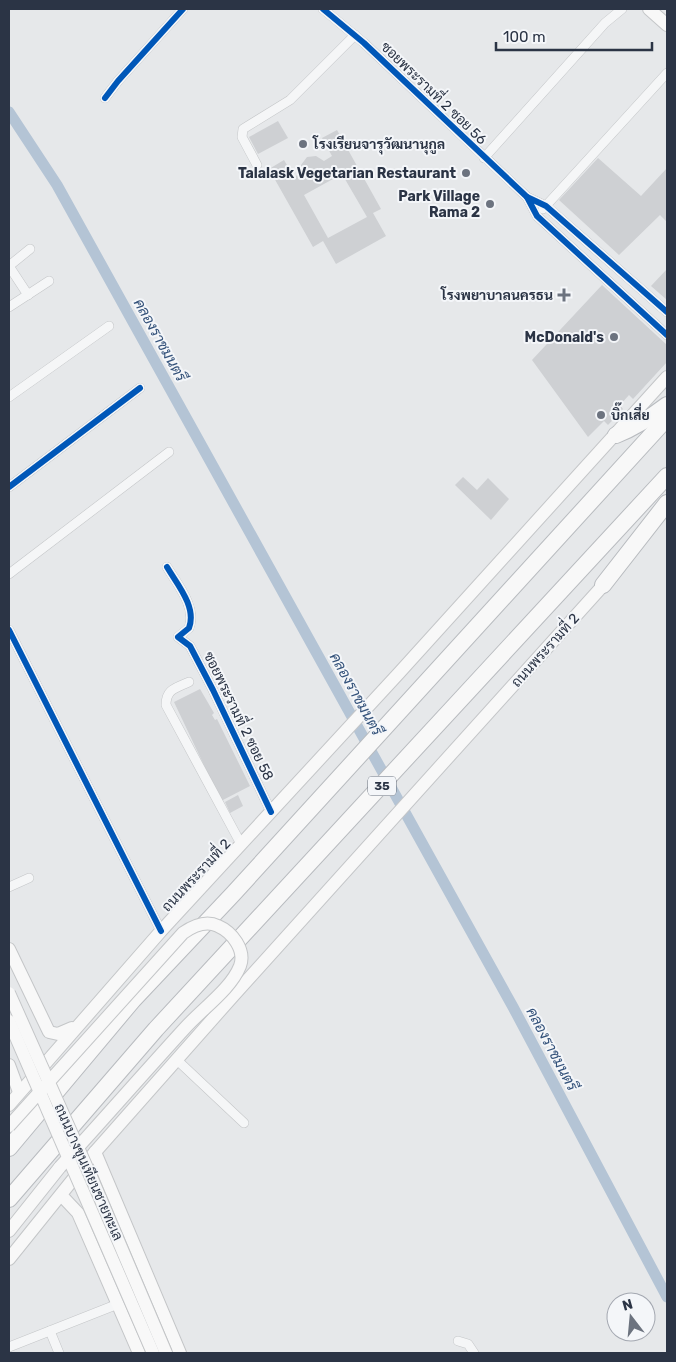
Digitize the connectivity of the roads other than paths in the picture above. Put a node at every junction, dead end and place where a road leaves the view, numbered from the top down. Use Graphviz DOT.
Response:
graph roads {
  1 [pos="183,9"];
  2 [pos="323,9"];
  3 [pos="622,9"];
  4 [pos="649,9"];
  5 [pos="667,25"];
  6 [pos="355,35"];
  7 [pos="667,73"];
  8 [pos="105,98"];
  9 [pos="484,158"];
  10 [pos="257,165"];
  11 [pos="527,197"];
  12 [pos="546,206"];
  13 [pos="537,216"];
  14 [pos="30,249"];
  15 [pos="9,266"];
  16 [pos="49,281"];
  17 [pos="28,295"];
  18 [pos="9,307"];
  19 [pos="667,312"];
  20 [pos="109,326"];
  21 [pos="667,335"];
  22 [pos="667,377"];
  23 [pos="140,388"];
  24 [pos="9,397"];
  25 [pos="667,405"];
  26 [pos="667,418"];
  27 [pos="667,434"];
  28 [pos="616,435"];
  29 [pos="168,452"];
  30 [pos="667,466"];
  31 [pos="667,476"];
  32 [pos="9,486"];
  33 [pos="667,503"];
  34 [pos="667,516"];
  35 [pos="167,567"];
  36 [pos="9,574"];
  37 [pos="603,586"];
  38 [pos="525,590"];
  39 [pos="541,605"];
  40 [pos="9,630"];
  41 [pos="189,682"];
  42 [pos="271,812"];
  43 [pos="241,844"];
  44 [pos="29,878"];
  45 [pos="9,887"];
  46 [pos="161,931"];
  47 [pos="9,950"];
  48 [pos="29,992"];
  49 [pos="9,993"];
  50 [pos="9,1005"];
  51 [pos="9,1020"];
  52 [pos="76,1026"];
  53 [pos="176,1060"];
  54 [pos="9,1065"];
  55 [pos="19,1092"];
  56 [pos="9,1104"];
  57 [pos="244,1123"];
  58 [pos="9,1126"];
  59 [pos="9,1148"];
  60 [pos="95,1152"];
  61 [pos="60,1195"];
  62 [pos="9,1199"];
  63 [pos="9,1231"];
  64 [pos="138,1252"];
  65 [pos="9,1259"];
  66 [pos="102,1266"];
  67 [pos="118,1304"];
  68 [pos="50,1331"];
  69 [pos="458,1341"];
  70 [pos="9,1347"];
  71 [pos="59,1353"];
  72 [pos="139,1353"];
  73 [pos="153,1353"];
  74 [pos="166,1353"];
  75 [pos="180,1353"];
  76 [pos="474,1353"];
  1 -- 8 [label="street"];
  2 -- 6 [label="street, ซอยพระรามที่ 2 ซอย 56"];
  3 -- 9 [label="street"];
  4 -- 5 [label="main road"];
  6 -- 9 [label="street, ซอยพระรามที่ 2 ซอย 56"];
  6 -- 10 [label="street"];
  7 -- 12 [label="street"];
  9 -- 11 [label="street, ซอยพระรามที่ 2 ซอย 56"];
  11 -- 12 [label="street, ซอยพระรามที่ 2 ซอย 56"];
  11 -- 13 [label="street, ซอยพระรามที่ 2 ซอย 56"];
  12 -- 13 [label="street"];
  12 -- 19 [label="street, ซอยพระรามที่ 2 ซอย 56"];
  13 -- 21 [label="street, ซอยพระรามที่ 2 ซอย 56"];
  14 -- 15 [label="street"];
  15 -- 17 [label="street"];
  16 -- 17 [label="street"];
  17 -- 18 [label="street"];
  20 -- 24 [label="street"];
  22 -- 28 [label="main road, ถนนพระรามที่ 2"];
  23 -- 32 [label="street"];
  25 -- 28 [label="highway"];
  26 -- 59 [label="highway"];
  27 -- 38 [label="highway"];
  28 -- 42 [label="main road, ถนนพระรามที่ 2"];
  29 -- 36 [label="street"];
  30 -- 39 [label="highway"];
  31 -- 62 [label="highway, ถนนพระรามที่ 2 / 35"];
  33 -- 37 [label="highway"];
  34 -- 37 [label="main road, ถนนพระรามที่ 2 / 35"];
  35 -- 42 [label="street, ซอยพระรามที่ 2 ซอย 58"];
  37 -- 53 [label="main road, ถนนพระรามที่ 2 / 35"];
  40 -- 46 [label="street"];
  41 -- 43 [label="street"];
  42 -- 43 [label="main road, ถนนพระรามที่ 2"];
  43 -- 46 [label="main road, ถนนพระรามที่ 2"];
  44 -- 45 [label="street"];
  46 -- 52 [label="main road, ถนนพระรามที่ 2"];
  47 -- 48 [label="main road"];
  48 -- 50 [label="main road"];
  48 -- 52 [label="main road"];
  49 -- 74 [label="main road, ถนนบางขุนเทียนชายทะเล, bridge"];
  51 -- 73 [label="main road, ถนนบางขุนเทียนชายทะเล, bridge"];
  52 -- 55 [label="main road, ถนนพระรามที่ 2"];
  53 -- 57 [label="street"];
  53 -- 60 [label="main road, ถนนพระรามที่ 2 / 35"];
  54 -- 55 [label="main road"];
  55 -- 56 [label="main road, ถนนพระรามที่ 2"];
  58 -- 63 [label="main road, bridge"];
  60 -- 61 [label="main road, ถนนพระรามที่ 2 / 35"];
  60 -- 64 [label="main road, ถนนบางขุนเทียนชายทะเล"];
  61 -- 65 [label="main road, ถนนพระรามที่ 2 / 35"];
  61 -- 66 [label="main road, ถนนบางขุนเทียนชายทะเล"];
  64 -- 66 [label="main road"];
  64 -- 75 [label="main road, ถนนบางขุนเทียนชายทะเล"];
  66 -- 67 [label="main road, ถนนบางขุนเทียนชายทะเล"];
  67 -- 68 [label="street"];
  67 -- 72 [label="main road, ถนนบางขุนเทียนชายทะเล"];
  68 -- 70 [label="street"];
  68 -- 71 [label="street"];
  69 -- 76 [label="street"];
}
